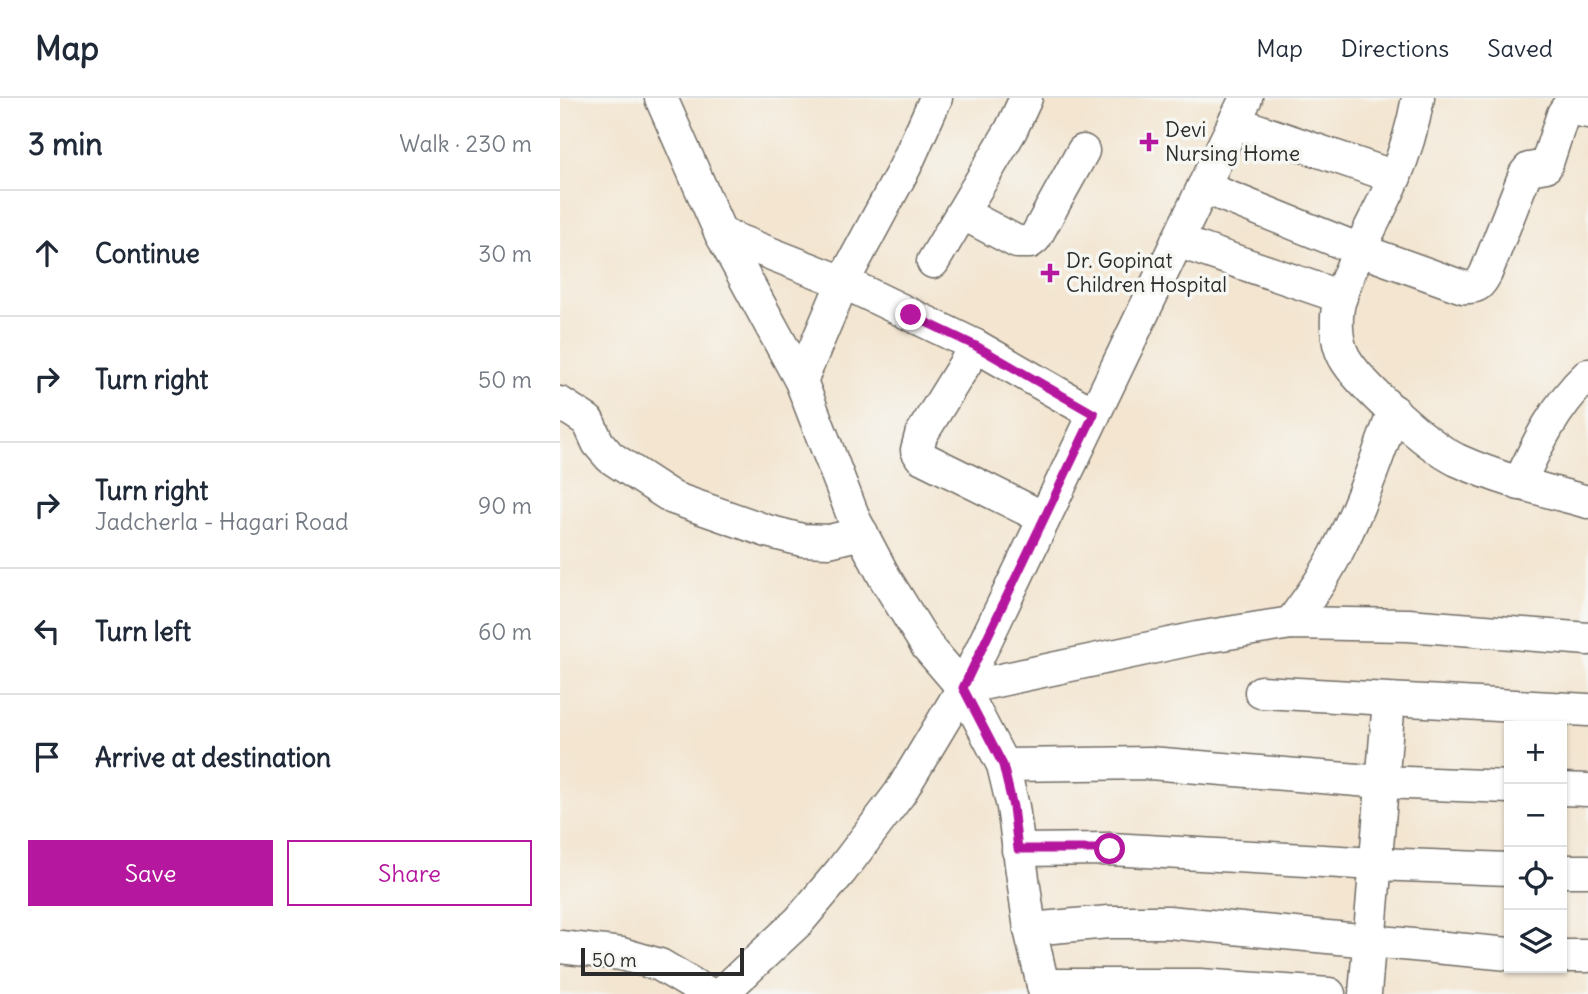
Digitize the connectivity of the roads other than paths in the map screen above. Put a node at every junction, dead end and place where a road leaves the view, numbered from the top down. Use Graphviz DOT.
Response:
graph roads {
  1 [pos="661,98"];
  2 [pos="936,98"];
  3 [pos="1026,98"];
  4 [pos="1418,98"];
  5 [pos="1240,110"];
  6 [pos="1588,112"];
  7 [pos="1083,150"];
  8 [pos="1395,177"];
  9 [pos="1203,187"];
  10 [pos="962,212"];
  11 [pos="721,234"];
  12 [pos="1177,241"];
  13 [pos="1360,250"];
  14 [pos="933,262"];
  15 [pos="843,282"];
  16 [pos="1340,297"];
  17 [pos="976,346"];
  18 [pos="1588,375"];
  19 [pos="801,381"];
  20 [pos="560,403"];
  21 [pos="1394,411"];
  22 [pos="1094,414"];
  23 [pos="1519,484"];
  24 [pos="1588,502"];
  25 [pos="1044,518"];
  26 [pos="862,533"];
  27 [pos="1291,623"];
  28 [pos="1588,639"];
  29 [pos="963,688"];
  30 [pos="1261,692"];
  31 [pos="1389,699"];
  32 [pos="1588,710"];
  33 [pos="1003,765"];
  34 [pos="1382,782"];
  35 [pos="1504,787"];
  36 [pos="1567,789"];
  37 [pos="1588,790"];
  38 [pos="1018,849"];
  39 [pos="1376,864"];
  40 [pos="1504,869"];
  41 [pos="1567,871"];
  42 [pos="1588,872"];
  43 [pos="1030,929"];
  44 [pos="1369,941"];
  45 [pos="560,947"];
  46 [pos="1504,954"];
  47 [pos="1567,956"];
  48 [pos="1588,956"];
  49 [pos="1044,990"];
  50 [pos="723,993"];
  51 [pos="1329,994"];
  52 [pos="1365,994"];
  1 -- 11 [label="street"];
  2 -- 15 [label="street"];
  3 -- 10 [label="street"];
  4 -- 8 [label="street"];
  5 -- 8 [label="street"];
  5 -- 9 [label="street"];
  6 -- 13 [label="street"];
  7 -- 10 [label="street"];
  8 -- 13 [label="street"];
  9 -- 12 [label="street"];
  9 -- 13 [label="street"];
  10 -- 14 [label="street"];
  11 -- 15 [label="street"];
  11 -- 19 [label="street"];
  12 -- 16 [label="street"];
  12 -- 22 [label="street"];
  13 -- 16 [label="street"];
  15 -- 17 [label="street"];
  15 -- 19 [label="street"];
  16 -- 21 [label="street"];
  17 -- 22 [label="street"];
  17 -- 25 [label="street"];
  18 -- 23 [label="street"];
  19 -- 26 [label="street"];
  20 -- 26 [label="street"];
  21 -- 23 [label="street"];
  21 -- 27 [label="street"];
  22 -- 25 [label="street"];
  23 -- 24 [label="street"];
  25 -- 29 [label="street"];
  26 -- 29 [label="street"];
  27 -- 28 [label="street"];
  27 -- 29 [label="street"];
  29 -- 33 [label="street"];
  29 -- 50 [label="street"];
  30 -- 31 [label="street"];
  31 -- 32 [label="street"];
  31 -- 34 [label="street"];
  33 -- 34 [label="street"];
  33 -- 38 [label="street"];
  34 -- 35 [label="street"];
  34 -- 39 [label="street"];
  36 -- 37 [label="street"];
  38 -- 39 [label="street"];
  38 -- 43 [label="street"];
  39 -- 40 [label="street"];
  39 -- 44 [label="street"];
  41 -- 42 [label="street"];
  43 -- 44 [label="street"];
  43 -- 49 [label="street"];
  44 -- 46 [label="street"];
  44 -- 52 [label="street"];
  45 -- 50 [label="street"];
  47 -- 48 [label="street"];
  49 -- 51 [label="street"];
}
